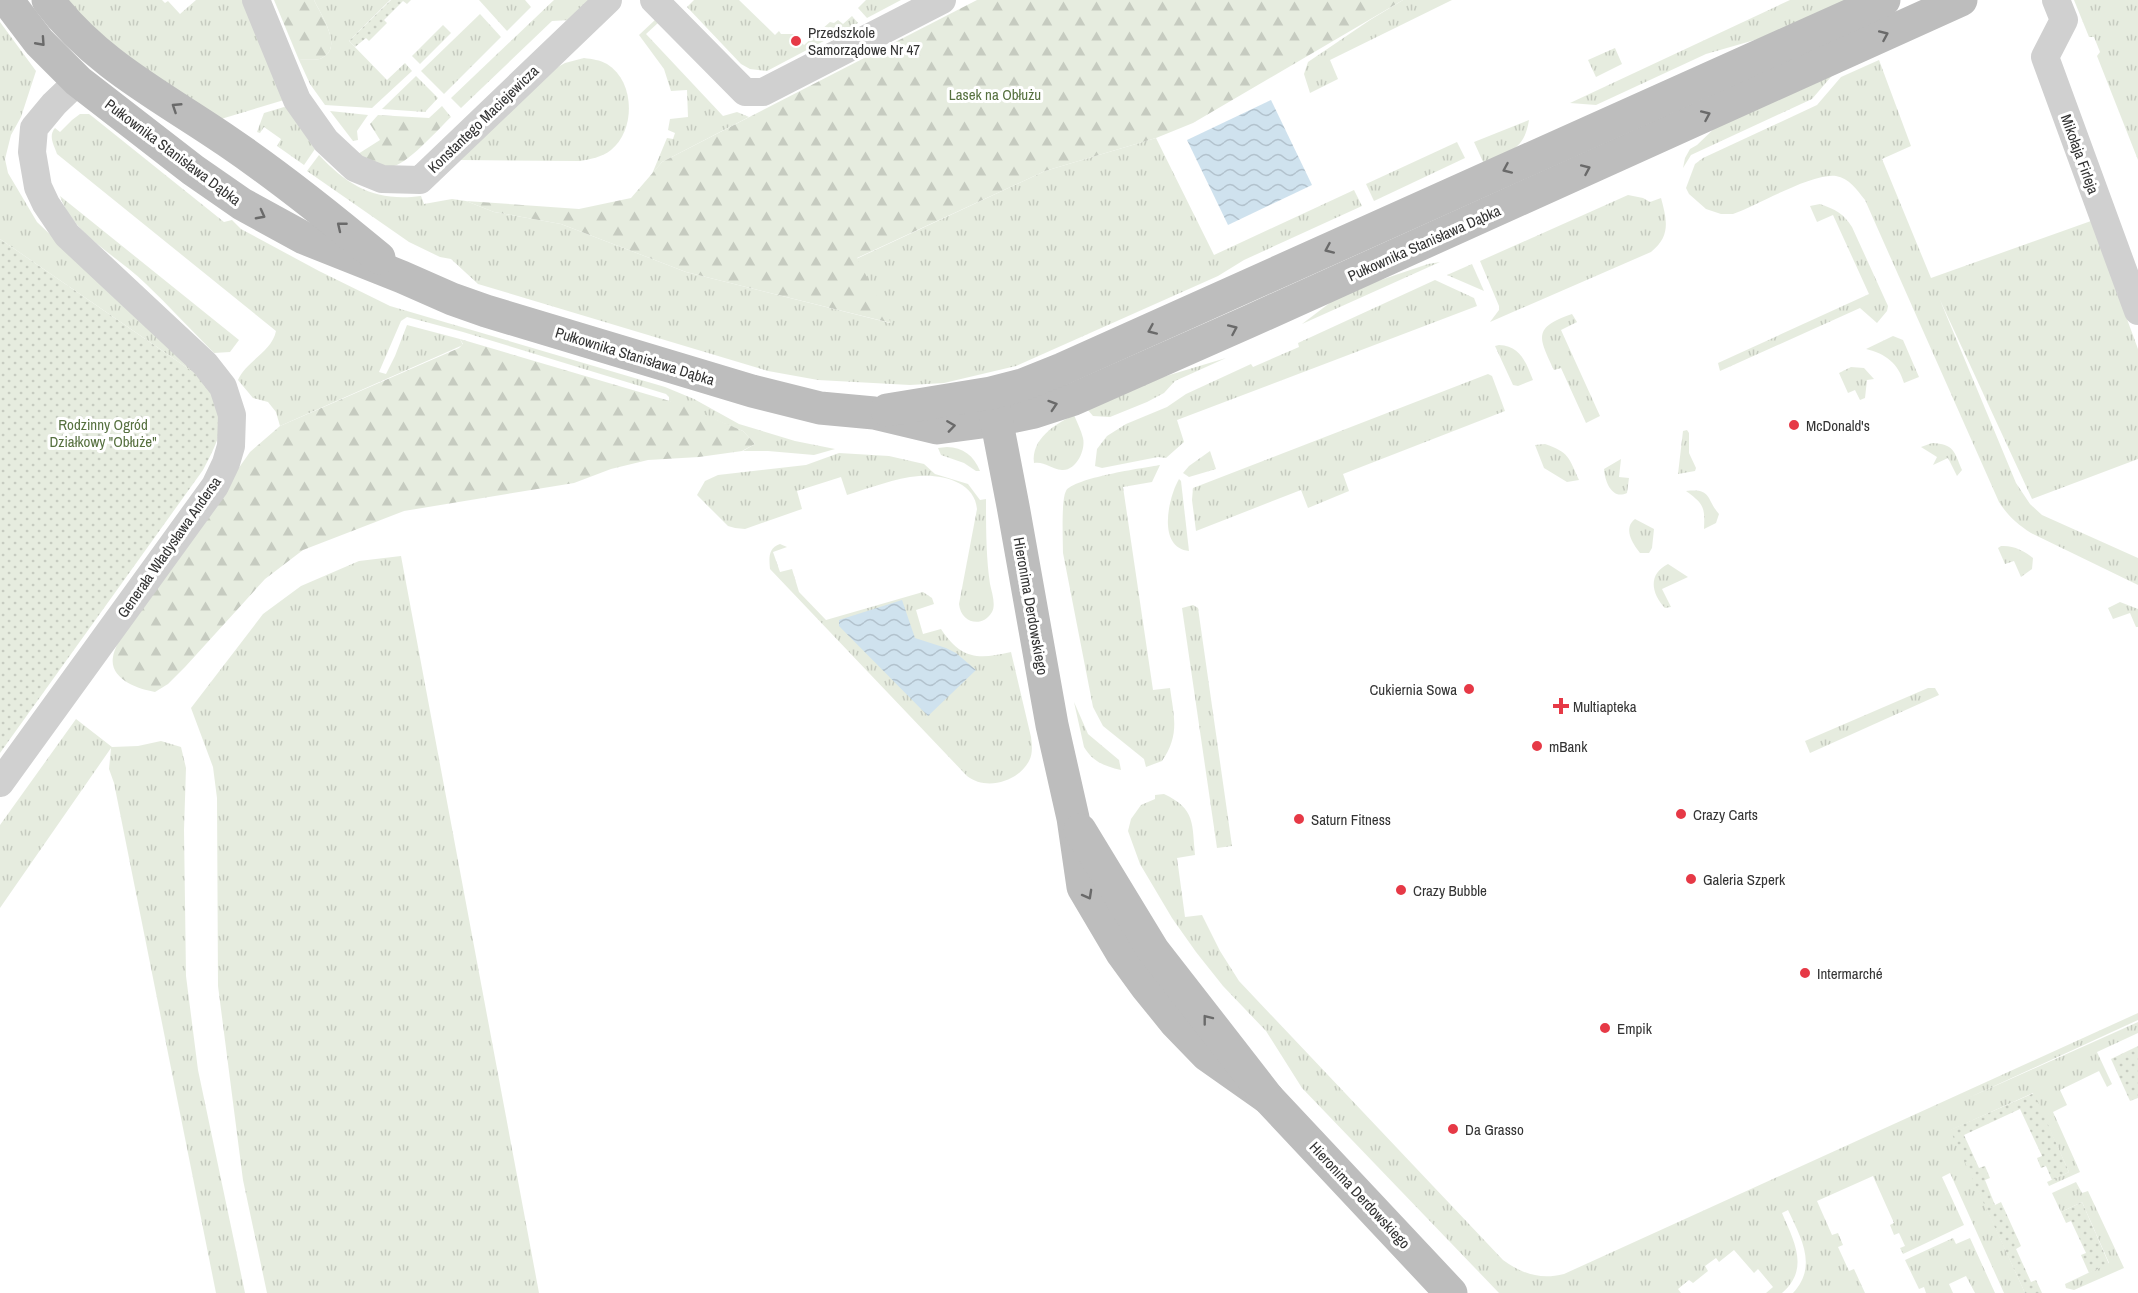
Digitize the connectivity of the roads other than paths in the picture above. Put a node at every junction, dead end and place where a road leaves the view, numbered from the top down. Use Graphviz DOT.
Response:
graph roads {
  1 [pos="7,0"];
  2 [pos="48,0"];
  3 [pos="256,0"];
  4 [pos="608,0"];
  5 [pos="654,0"];
  6 [pos="942,0"];
  7 [pos="1884,0"];
  8 [pos="1961,0"];
  9 [pos="2056,0"];
  10 [pos="99,54"];
  11 [pos="78,81"];
  12 [pos="402,277"];
  13 [pos="2138,311"];
  14 [pos="994,406"];
  15 [pos="0,783"];
  16 [pos="1451,1293"];
  1 -- 11 [label="main road, Pułkownika Stanisława Dąbka, one-way"];
  2 -- 10 [label="main road, Pułkownika Stanisława Dąbka"];
  3 -- 4 [label="street, Konstantego Maciejewicza"];
  5 -- 6 [label="street"];
  7 -- 14 [label="main road, Pułkownika Stanisława Dąbka, one-way"];
  14 -- 8 [label="main road, Pułkownika Stanisława Dąbka, one-way"];
  9 -- 13 [label="street, Mikołaja Firleja"];
  10 -- 11 [label="main road"];
  12 -- 10 [label="main road, Pułkownika Stanisława Dąbka, one-way"];
  11 -- 12 [label="main road, Pułkownika Stanisława Dąbka, one-way"];
  11 -- 15 [label="street, Generała Władysława Andersa"];
  12 -- 14 [label="main road, Pułkownika Stanisława Dąbka"];
  14 -- 16 [label="main road, Hieronima Derdowskiego"];
}
